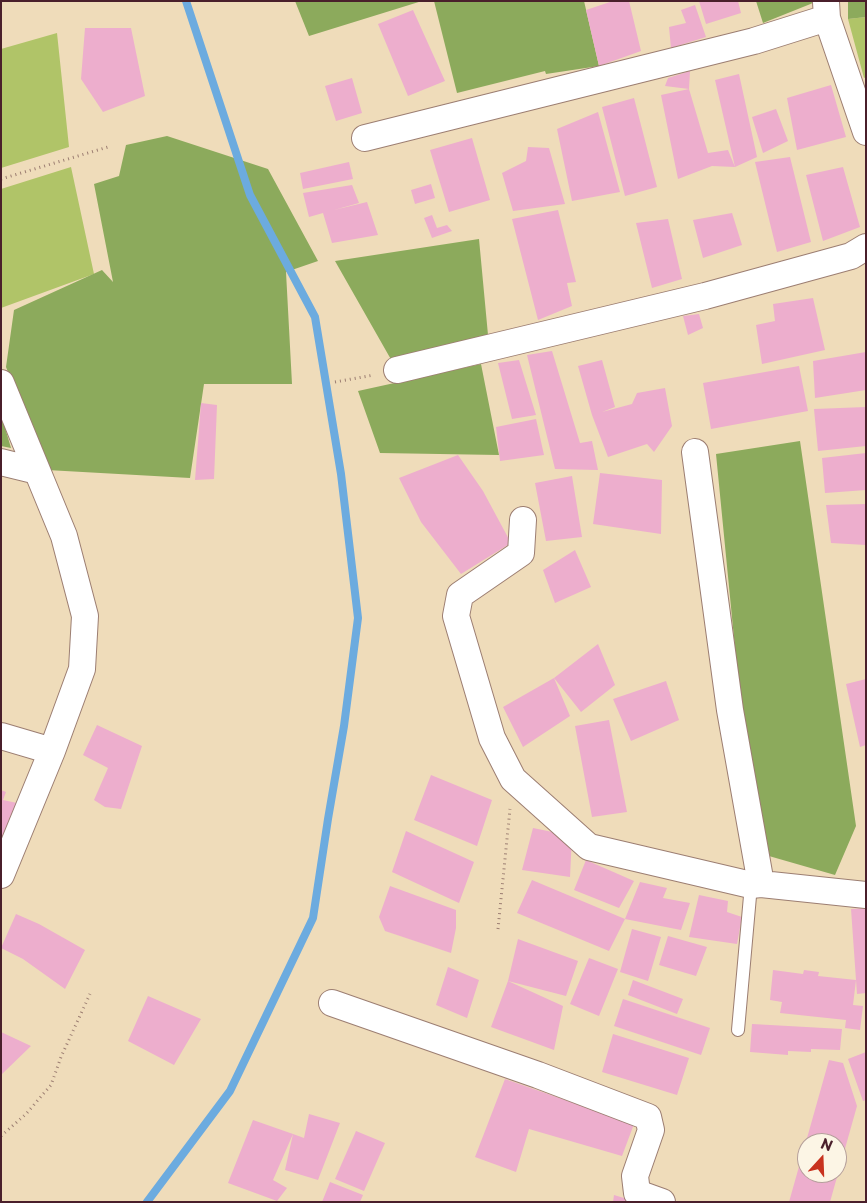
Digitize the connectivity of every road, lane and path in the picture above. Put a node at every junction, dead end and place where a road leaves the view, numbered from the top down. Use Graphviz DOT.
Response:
graph roads {
  1 [pos="826,10"];
  2 [pos="866,132"];
  3 [pos="365,138"];
  4 [pos="108,147"];
  5 [pos="1,179"];
  6 [pos="866,247"];
  7 [pos="398,370"];
  8 [pos="335,382"];
  9 [pos="1,383"];
  10 [pos="695,452"];
  11 [pos="1,462"];
  12 [pos="37,471"];
  13 [pos="523,520"];
  14 [pos="1,736"];
  15 [pos="52,751"];
  16 [pos="513,778"];
  17 [pos="1,876"];
  18 [pos="756,885"];
  19 [pos="866,895"];
  20 [pos="498,928"];
  21 [pos="90,994"];
  22 [pos="332,1003"];
  23 [pos="738,1030"];
  24 [pos="1,1136"];
  25 [pos="662,1202"];
  1 -- 2 [label="street"];
  1 -- 3 [label="street"];
  4 -- 5 [label="path"];
  6 -- 7 [label="street"];
  7 -- 8 [label="path"];
  9 -- 12 [label="street"];
  10 -- 18 [label="street"];
  11 -- 12 [label="street"];
  12 -- 15 [label="street"];
  13 -- 16 [label="street"];
  14 -- 15 [label="street"];
  15 -- 17 [label="street"];
  16 -- 18 [label="street"];
  16 -- 20 [label="path"];
  18 -- 19 [label="street"];
  18 -- 23 [label="lane"];
  21 -- 24 [label="path"];
  22 -- 25 [label="street"];
}
